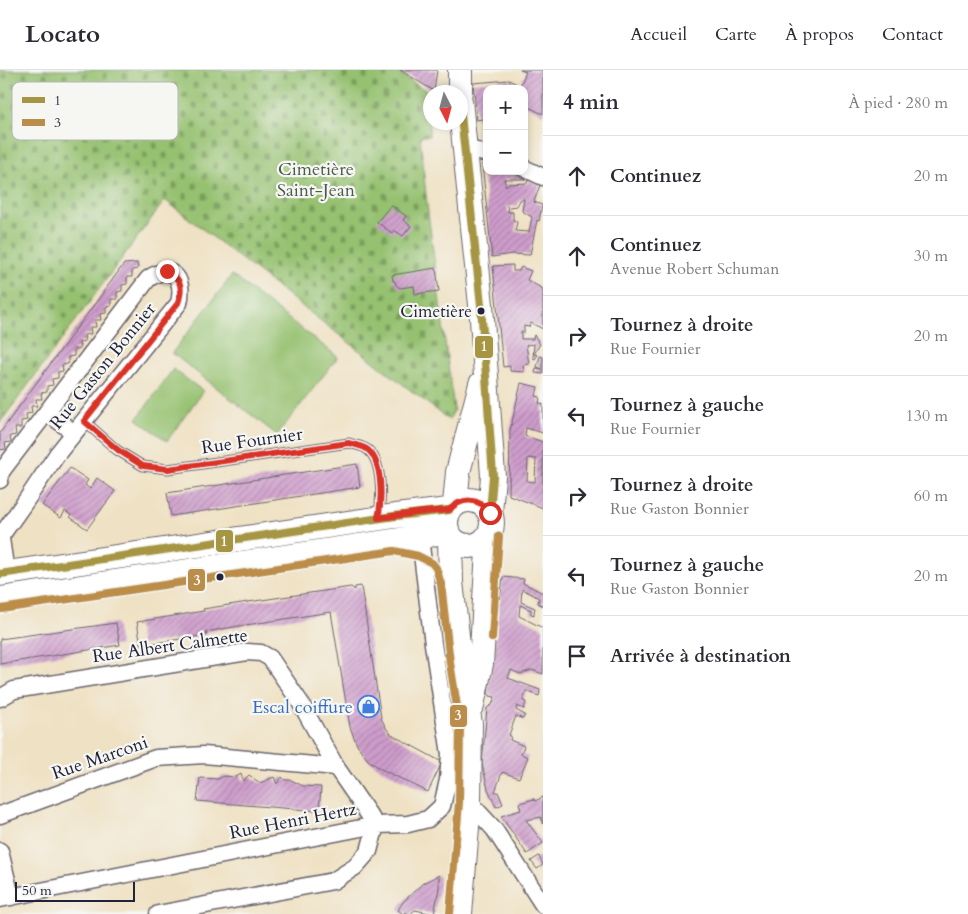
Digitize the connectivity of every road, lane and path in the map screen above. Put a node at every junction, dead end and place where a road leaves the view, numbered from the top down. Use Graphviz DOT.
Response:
graph roads {
  1 [pos="460,70"];
  2 [pos="460,85"];
  3 [pos="468,127"];
  4 [pos="476,153"];
  5 [pos="528,170"];
  6 [pos="543,176"];
  7 [pos="485,368"];
  8 [pos="47,412"];
  9 [pos="79,427"];
  10 [pos="0,480"];
  11 [pos="378,518"];
  12 [pos="450,520"];
  13 [pos="489,524"];
  14 [pos="0,534"];
  15 [pos="394,541"];
  16 [pos="421,546"];
  17 [pos="3,574"];
  18 [pos="451,582"];
  19 [pos="0,599"];
  20 [pos="0,698"];
  21 [pos="470,720"];
  22 [pos="446,731"];
  23 [pos="460,754"];
  24 [pos="336,767"];
  25 [pos="469,802"];
  26 [pos="0,815"];
  27 [pos="376,824"];
  28 [pos="0,851"];
  29 [pos="5,898"];
  30 [pos="543,905"];
  31 [pos="158,914"];
  32 [pos="460,914"];
  1 -- 2 [label="main road"];
  3 -- 4 [label="main road"];
  4 -- 7 [label="main road"];
  5 -- 6 [label="street"];
  7 -- 12 [label="main road"];
  7 -- 13 [label="main road"];
  8 -- 9 [label="street"];
  8 -- 9 [label="street, Rue Gaston Bonnier"];
  8 -- 10 [label="street, Rue Gaston Bonnier"];
  9 -- 11 [label="lane, Rue Fournier"];
  9 -- 14 [label="street, Rue Gaston Bonnier"];
  11 -- 12 [label="main road"];
  11 -- 17 [label="main road"];
  12 -- 13 [label="main road"];
  12 -- 13 [label="main road"];
  12 -- 15 [label="main road"];
  12 -- 18 [label="main road"];
  13 -- 21 [label="main road"];
  14 -- 17 [label="street, Rue Gaston Bonnier"];
  15 -- 16 [label="main road"];
  15 -- 19 [label="main road"];
  16 -- 18 [label="main road"];
  16 -- 22 [label="street"];
  18 -- 21 [label="main road"];
  20 -- 24 [label="street, Rue Albert Calmette"];
  21 -- 22 [label="street"];
  21 -- 23 [label="main road"];
  22 -- 23 [label="street"];
  23 -- 25 [label="main road"];
  23 -- 27 [label="street"];
  24 -- 26 [label="street, Rue Marconi"];
  24 -- 27 [label="street, Rue Albert Calmette"];
  25 -- 30 [label="street"];
  25 -- 32 [label="main road"];
  27 -- 29 [label="street, Rue Henri Hertz"];
  27 -- 31 [label="street, Rue Henri Hertz"];
  28 -- 29 [label="street"];
}
